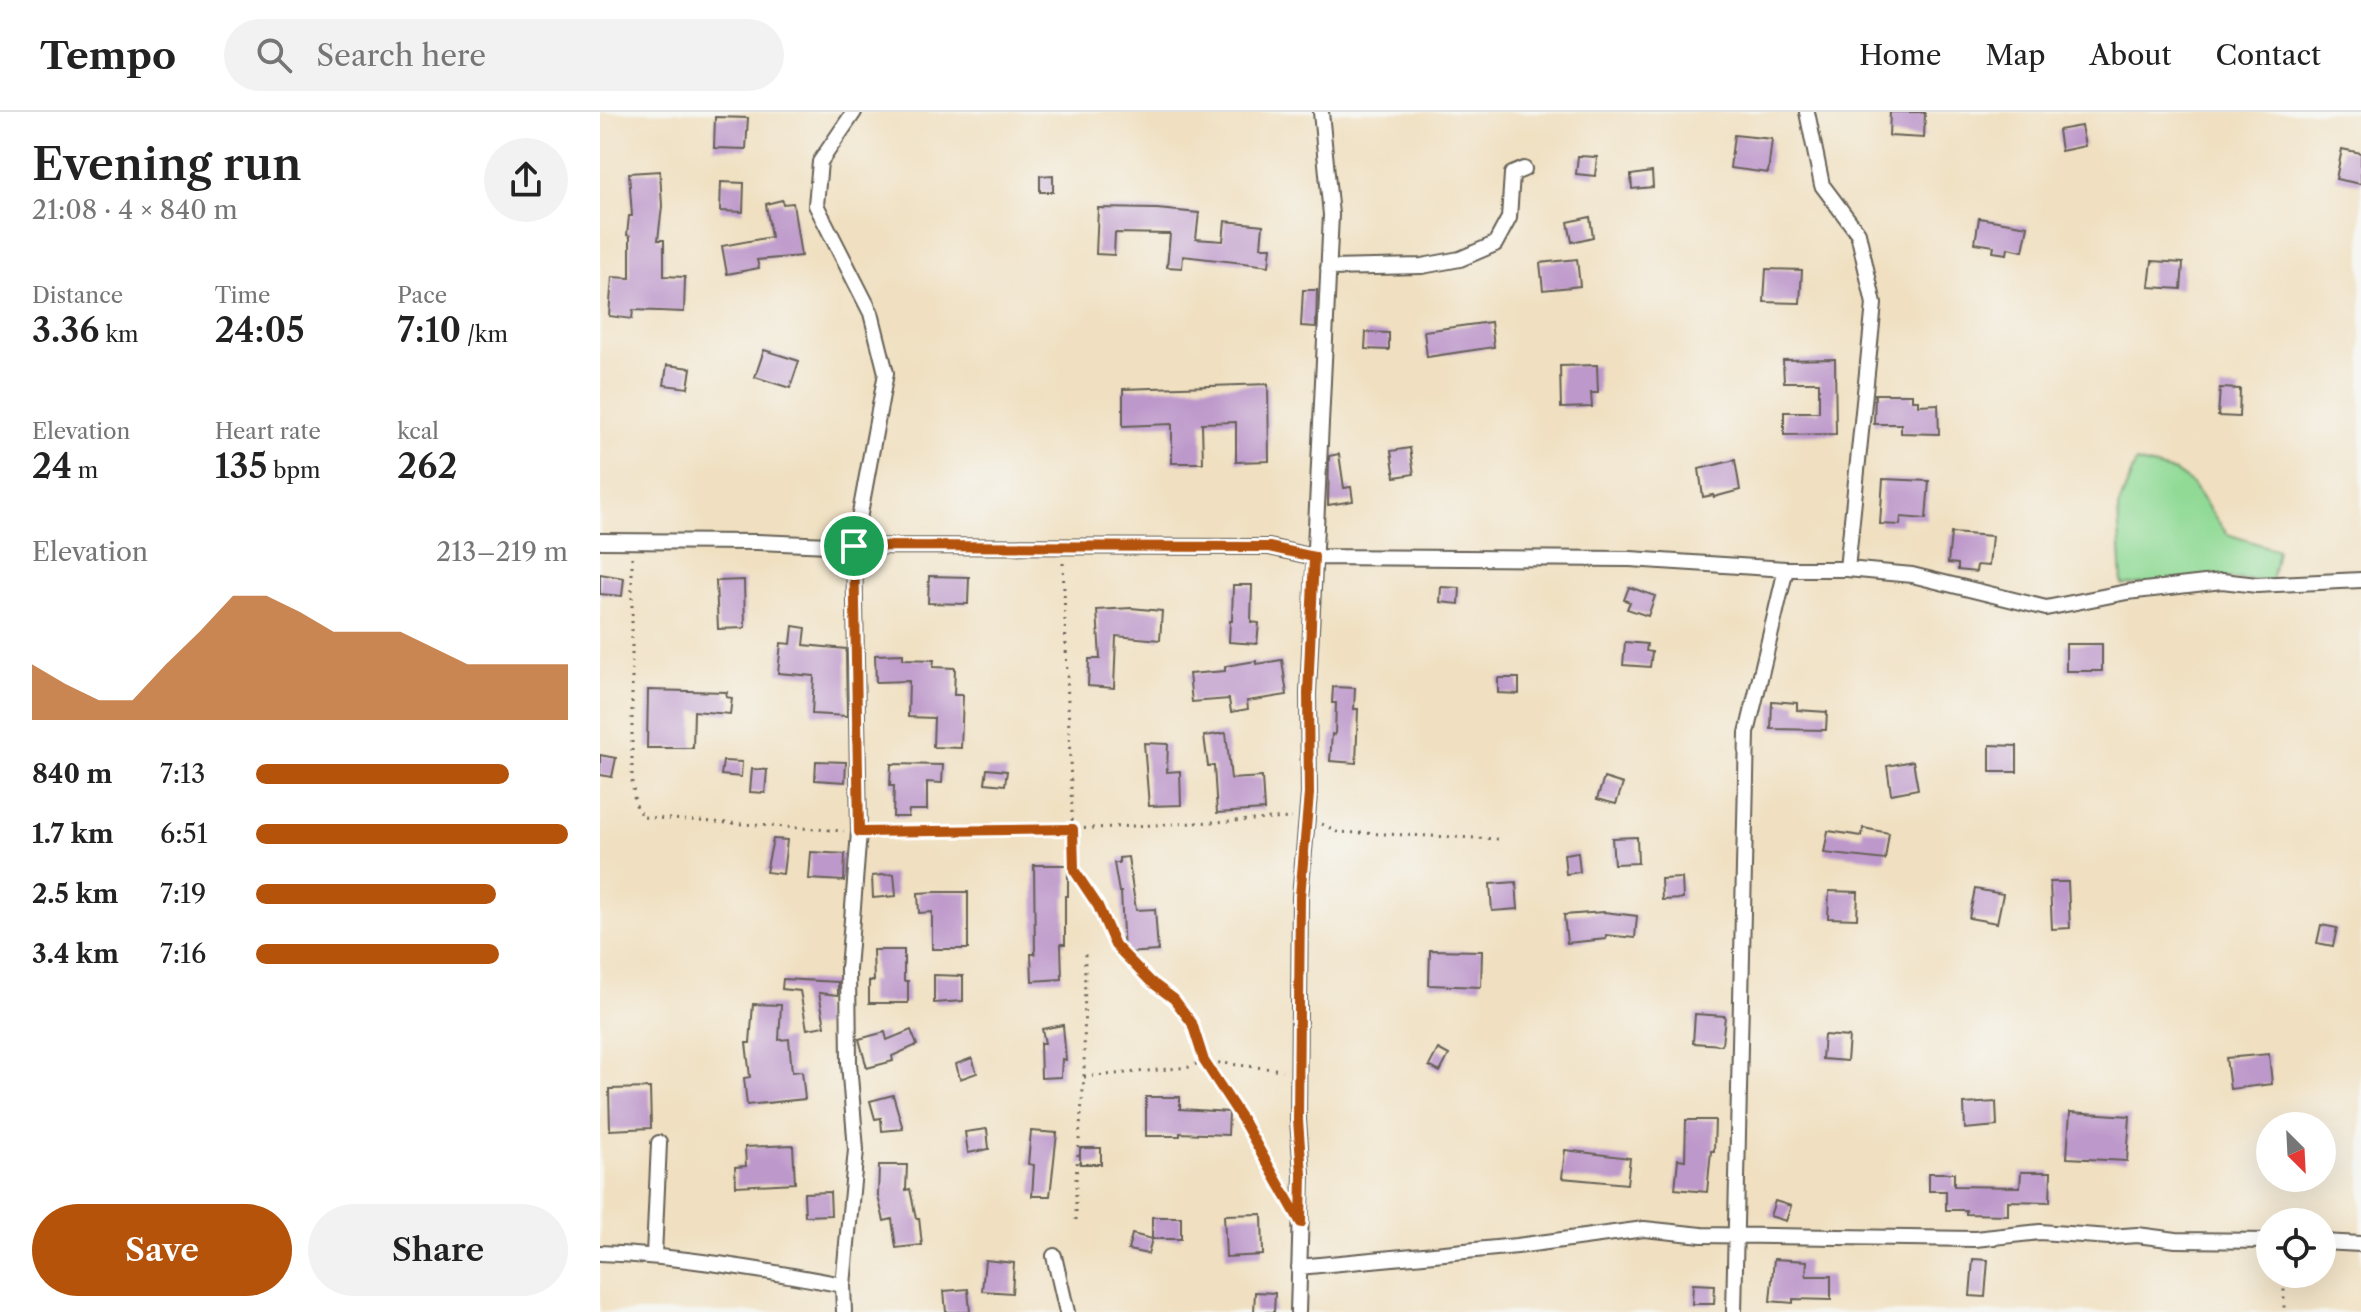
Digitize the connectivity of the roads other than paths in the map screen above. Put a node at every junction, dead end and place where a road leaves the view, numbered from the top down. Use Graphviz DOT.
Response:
graph roads {
  1 [pos="854,112"];
  2 [pos="1321,112"];
  3 [pos="1807,112"];
  4 [pos="1524,169"];
  5 [pos="1328,268"];
  6 [pos="600,541"];
  7 [pos="854,546"];
  8 [pos="1314,557"];
  9 [pos="1786,569"];
  10 [pos="1847,569"];
  11 [pos="2361,580"];
  12 [pos="659,1143"];
  13 [pos="1736,1235"];
  14 [pos="2256,1240"];
  15 [pos="2336,1243"];
  16 [pos="2361,1244"];
  17 [pos="600,1253"];
  18 [pos="654,1255"];
  19 [pos="1054,1256"];
  20 [pos="1299,1267"];
  21 [pos="843,1285"];
  22 [pos="844,1312"];
  23 [pos="1067,1312"];
  24 [pos="1298,1312"];
  25 [pos="1734,1312"];
  1 -- 7 [label="street"];
  2 -- 5 [label="street"];
  3 -- 10 [label="street"];
  4 -- 5 [label="street"];
  5 -- 8 [label="street"];
  6 -- 7 [label="street"];
  7 -- 8 [label="street"];
  7 -- 21 [label="street"];
  8 -- 9 [label="street"];
  8 -- 20 [label="street"];
  9 -- 10 [label="street"];
  9 -- 13 [label="street"];
  10 -- 11 [label="street"];
  12 -- 18 [label="street"];
  13 -- 14 [label="street"];
  13 -- 20 [label="street"];
  13 -- 25 [label="street"];
  15 -- 16 [label="street"];
  17 -- 18 [label="street"];
  18 -- 21 [label="street"];
  19 -- 23 [label="street"];
  20 -- 24 [label="street"];
  21 -- 22 [label="street"];
}
